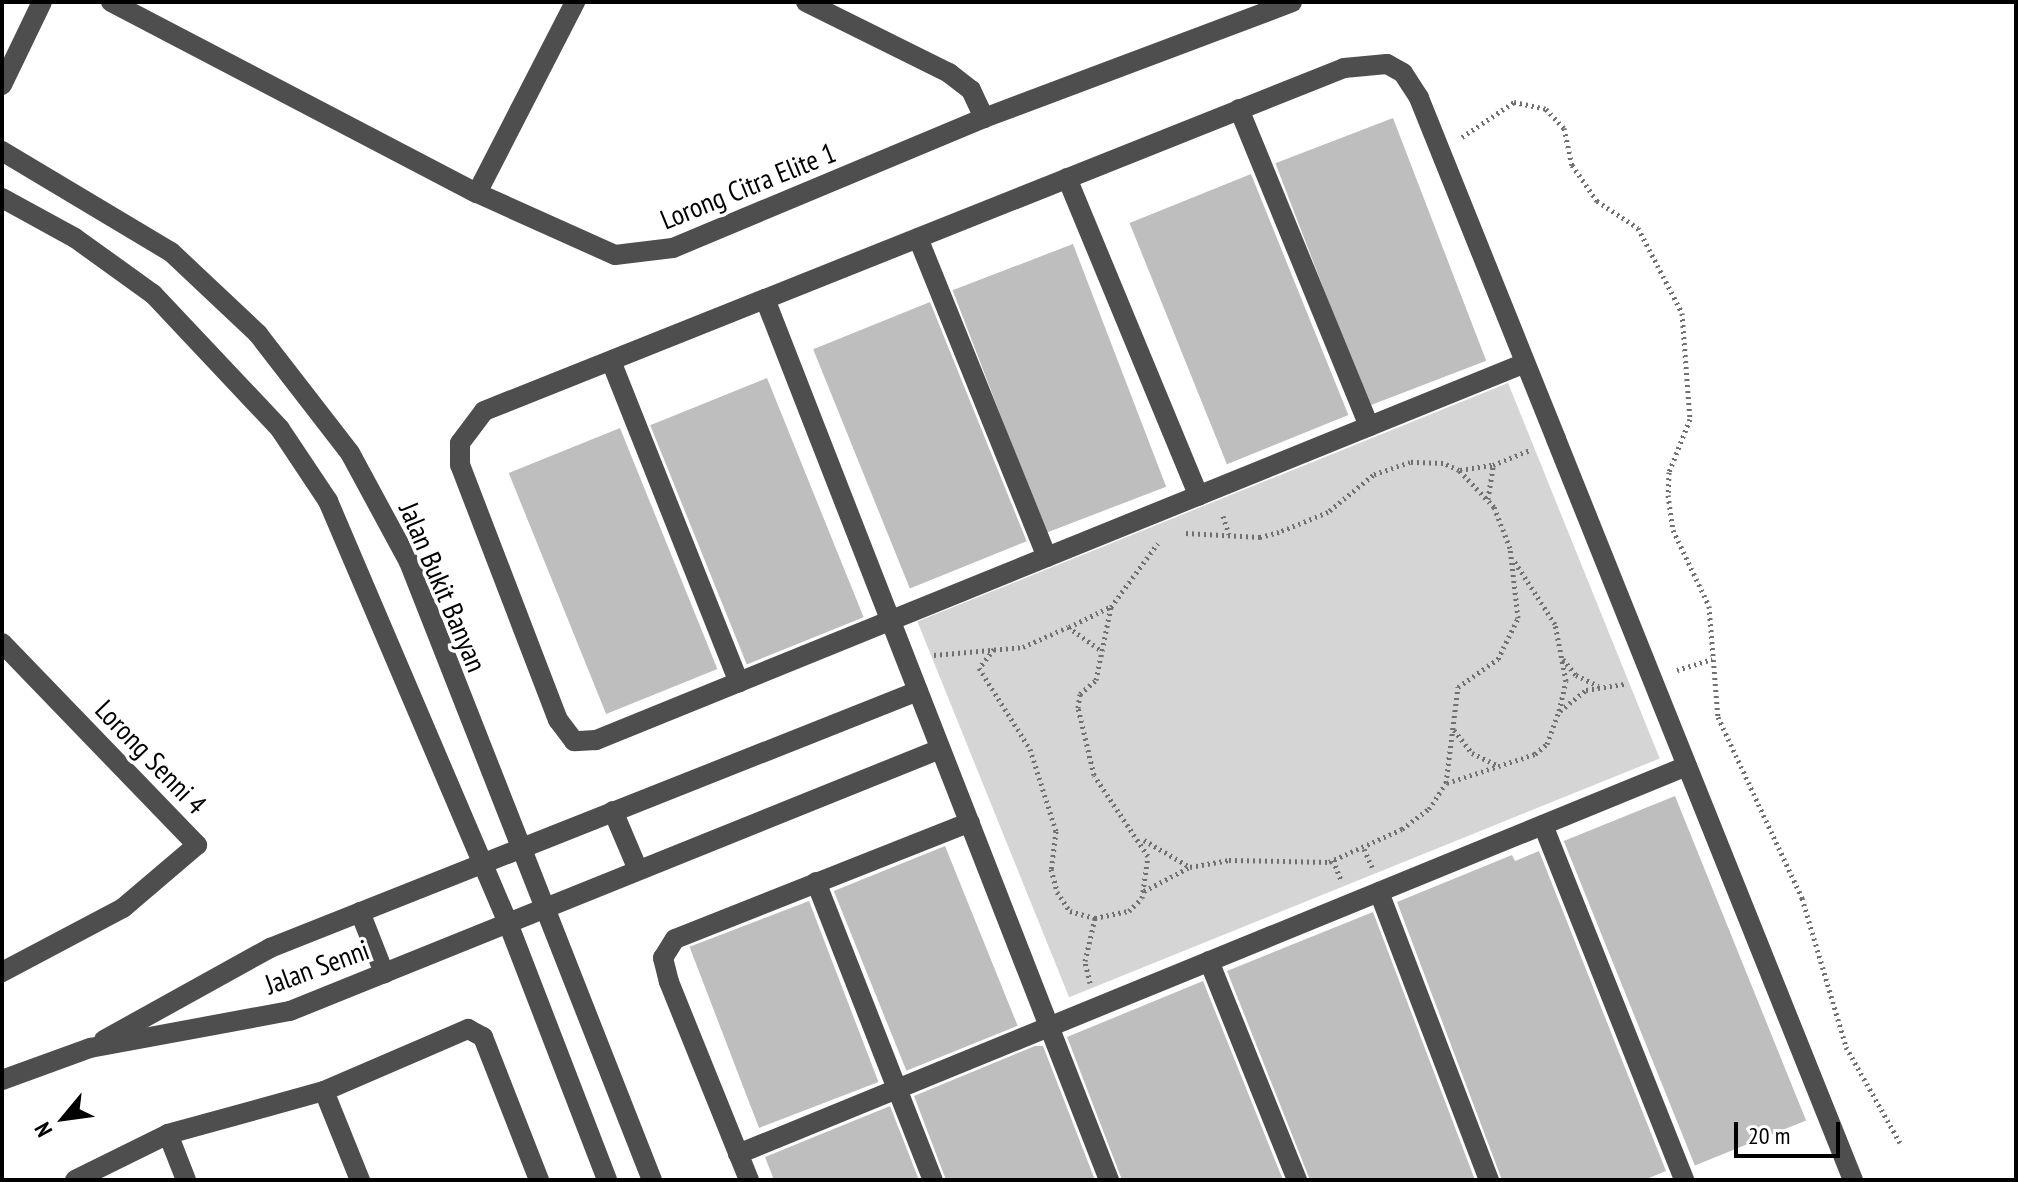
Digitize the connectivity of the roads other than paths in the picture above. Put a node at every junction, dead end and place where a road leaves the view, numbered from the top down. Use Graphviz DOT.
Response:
graph roads {
  1 [pos="42,2"];
  2 [pos="111,2"];
  3 [pos="575,2"];
  4 [pos="806,2"];
  5 [pos="1292,2"];
  6 [pos="2,85"];
  7 [pos="1239,109"];
  8 [pos="984,118"];
  9 [pos="2,151"];
  10 [pos="1067,178"];
  11 [pos="477,193"];
  12 [pos="6,197"];
  13 [pos="918,238"];
  14 [pos="765,299"];
  15 [pos="611,361"];
  16 [pos="1525,363"];
  17 [pos="1369,426"];
  18 [pos="1199,496"];
  19 [pos="1047,557"];
  20 [pos="891,621"];
  21 [pos="2,643"];
  22 [pos="739,682"];
  23 [pos="918,691"];
  24 [pos="940,749"];
  25 [pos="1687,766"];
  26 [pos="613,811"];
  27 [pos="970,822"];
  28 [pos="1543,825"];
  29 [pos="522,848"];
  30 [pos="483,863"];
  31 [pos="638,870"];
  32 [pos="816,882"];
  33 [pos="1379,892"];
  34 [pos="547,908"];
  35 [pos="360,912"];
  36 [pos="508,923"];
  37 [pos="1209,961"];
  38 [pos="2,972"];
  39 [pos="384,973"];
  40 [pos="1049,1027"];
  41 [pos="90,1048"];
  42 [pos="2,1080"];
  43 [pos="897,1089"];
  44 [pos="324,1091"];
  45 [pos="168,1134"];
  46 [pos="738,1154"];
  47 [pos="75,1180"];
  48 [pos="186,1180"];
  49 [pos="360,1180"];
  50 [pos="539,1180"];
  51 [pos="607,1180"];
  52 [pos="652,1180"];
  53 [pos="749,1180"];
  54 [pos="933,1180"];
  55 [pos="1109,1180"];
  56 [pos="1297,1180"];
  57 [pos="1489,1180"];
  58 [pos="1684,1180"];
  59 [pos="1853,1180"];
  1 -- 6 [label="street"];
  2 -- 11 [label="street, Lorong Citra Elite 1"];
  3 -- 11 [label="street"];
  4 -- 8 [label="street"];
  5 -- 8 [label="street, Lorong Citra Elite 1"];
  7 -- 10 [label="street"];
  7 -- 16 [label="street"];
  7 -- 17 [label="street"];
  8 -- 11 [label="street, Lorong Citra Elite 1"];
  9 -- 29 [label="street, Jalan Bukit Banyan"];
  10 -- 13 [label="street"];
  10 -- 18 [label="street"];
  12 -- 30 [label="street"];
  13 -- 14 [label="street"];
  13 -- 19 [label="street"];
  14 -- 15 [label="street"];
  14 -- 20 [label="street"];
  15 -- 22 [label="street"];
  15 -- 22 [label="street"];
  16 -- 17 [label="street"];
  16 -- 25 [label="street"];
  17 -- 18 [label="street"];
  18 -- 19 [label="street"];
  19 -- 20 [label="street"];
  20 -- 22 [label="street"];
  20 -- 23 [label="street"];
  21 -- 38 [label="street, Lorong Senni 4"];
  23 -- 24 [label="street"];
  23 -- 26 [label="street, Jalan Senni"];
  24 -- 27 [label="street"];
  24 -- 31 [label="street, Jalan Senni"];
  25 -- 28 [label="street"];
  25 -- 59 [label="street"];
  26 -- 29 [label="street, Jalan Senni"];
  26 -- 31 [label="street"];
  27 -- 32 [label="street"];
  27 -- 40 [label="street"];
  28 -- 33 [label="street"];
  28 -- 58 [label="street"];
  29 -- 30 [label="street, Jalan Senni"];
  29 -- 34 [label="street, Jalan Bukit Banyan"];
  30 -- 35 [label="street, Jalan Senni"];
  30 -- 36 [label="street"];
  31 -- 34 [label="street, Jalan Senni"];
  32 -- 43 [label="street"];
  32 -- 46 [label="street"];
  33 -- 37 [label="street"];
  33 -- 57 [label="street"];
  34 -- 36 [label="street, Jalan Senni"];
  34 -- 52 [label="street, Jalan Bukit Banyan"];
  35 -- 39 [label="street"];
  35 -- 41 [label="street, Jalan Senni"];
  36 -- 39 [label="street, Jalan Senni"];
  36 -- 51 [label="street"];
  37 -- 40 [label="street"];
  37 -- 56 [label="street"];
  39 -- 41 [label="street, Jalan Senni"];
  40 -- 43 [label="street"];
  40 -- 55 [label="street"];
  41 -- 42 [label="street, Jalan Senni"];
  43 -- 46 [label="street"];
  43 -- 54 [label="street"];
  44 -- 45 [label="street"];
  44 -- 49 [label="street"];
  44 -- 50 [label="street"];
  45 -- 47 [label="street"];
  45 -- 48 [label="street"];
  46 -- 53 [label="street"];
}
